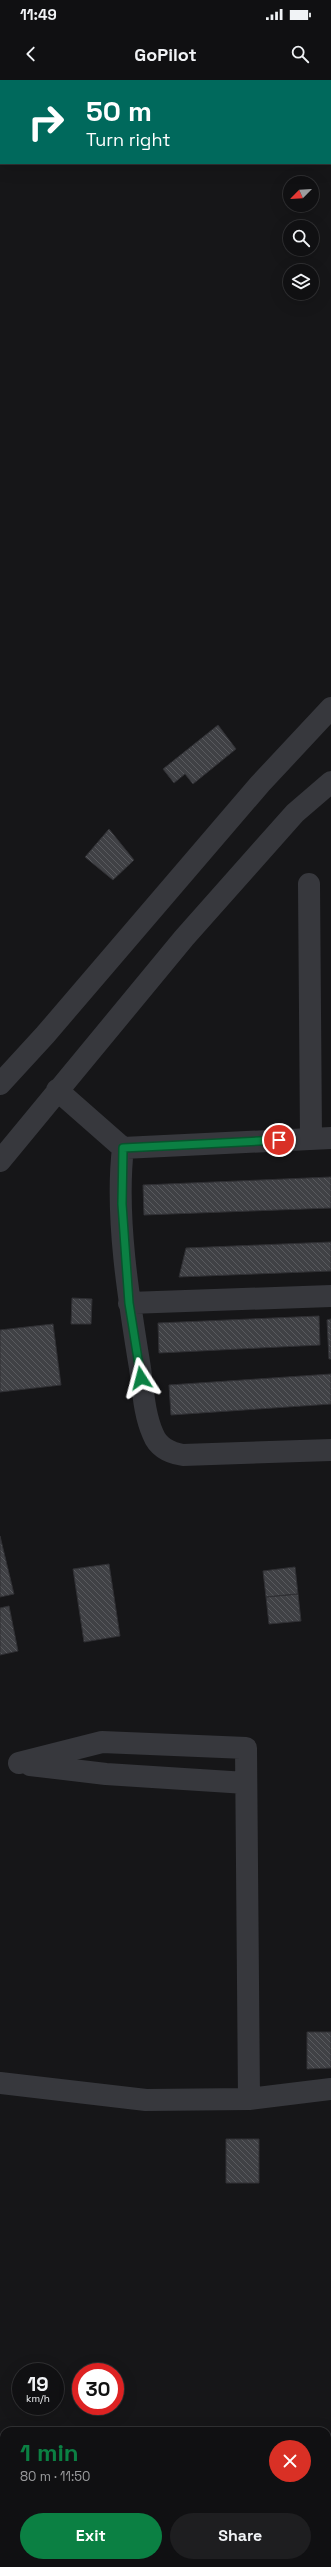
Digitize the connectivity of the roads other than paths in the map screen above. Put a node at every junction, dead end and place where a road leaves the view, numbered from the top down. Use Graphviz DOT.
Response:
graph roads {
  1 [pos="331,708"];
  2 [pos="331,782"];
  3 [pos="308,884"];
  4 [pos="0,1084"];
  5 [pos="57,1090"];
  6 [pos="321,1138"];
  7 [pos="123,1148"];
  8 [pos="0,1161"];
  9 [pos="331,1296"];
  10 [pos="129,1303"];
  11 [pos="331,1450"];
  12 [pos="246,1783"];
  13 [pos="0,2083"];
  14 [pos="331,2089"];
  15 [pos="248,2099"];
  1 -- 4 [label="street"];
  2 -- 5 [label="street"];
  3 -- 6 [label="street"];
  5 -- 7 [label="street"];
  5 -- 8 [label="street"];
  6 -- 7 [label="street"];
  7 -- 10 [label="street"];
  9 -- 10 [label="street"];
  10 -- 11 [label="street"];
  12 -- 12 [label="street"];
  12 -- 15 [label="street"];
  13 -- 15 [label="street"];
  14 -- 15 [label="street"];
}
